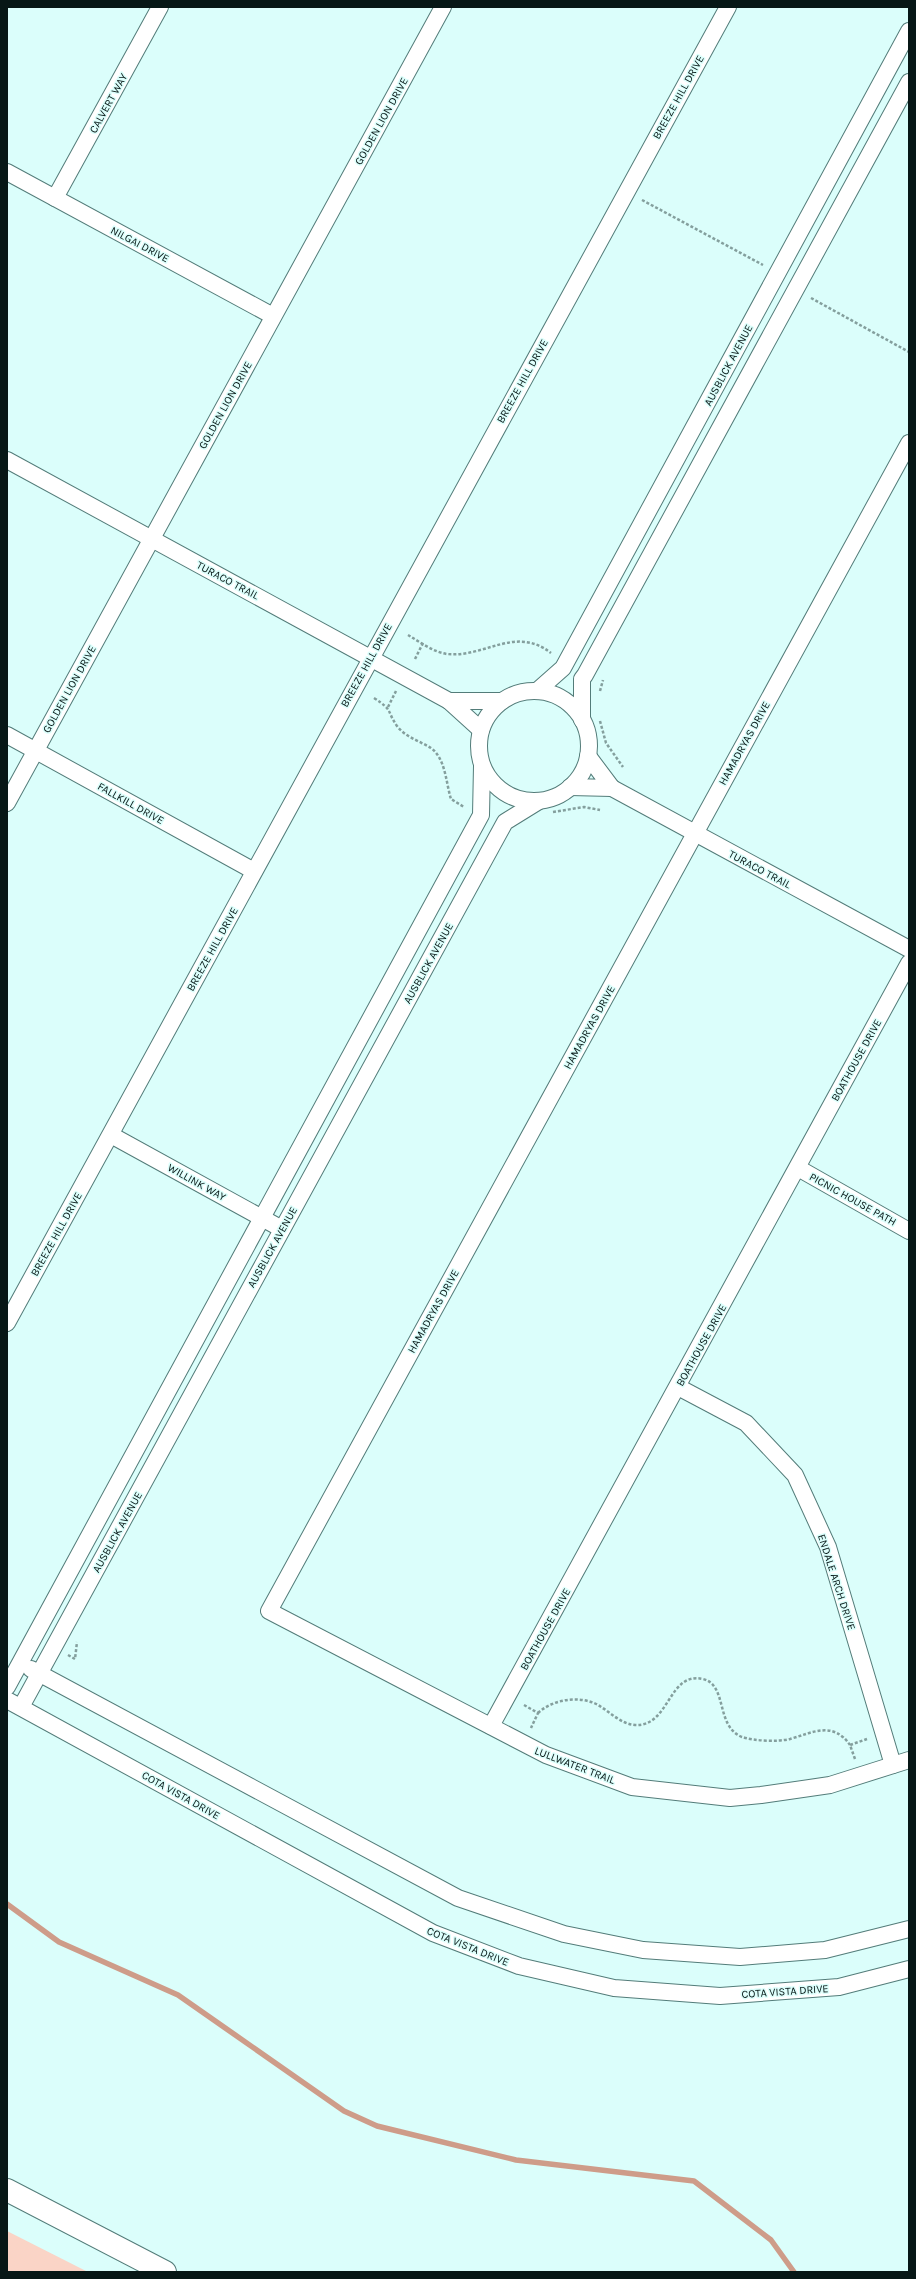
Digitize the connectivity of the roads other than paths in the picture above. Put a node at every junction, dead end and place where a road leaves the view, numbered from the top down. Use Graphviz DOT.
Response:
graph roads {
  1 [pos="160,7"];
  2 [pos="443,7"];
  3 [pos="728,7"];
  4 [pos="909,31"];
  5 [pos="909,82"];
  6 [pos="7,172"];
  7 [pos="55,198"];
  8 [pos="273,316"];
  9 [pos="909,442"];
  10 [pos="7,460"];
  11 [pos="151,539"];
  12 [pos="370,657"];
  13 [pos="537,691"];
  14 [pos="449,701"];
  15 [pos="502,701"];
  16 [pos="582,720"];
  17 [pos="481,730"];
  18 [pos="7,735"];
  19 [pos="36,751"];
  20 [pos="588,756"];
  21 [pos="482,766"];
  22 [pos="570,787"];
  23 [pos="612,788"];
  24 [pos="539,801"];
  25 [pos="7,803"];
  26 [pos="695,833"];
  27 [pos="254,871"];
  28 [pos="909,949"];
  29 [pos="909,963"];
  30 [pos="111,1135"];
  31 [pos="798,1168"];
  32 [pos="262,1218"];
  33 [pos="282,1229"];
  34 [pos="909,1230"];
  35 [pos="7,1323"];
  36 [pos="678,1387"];
  37 [pos="269,1611"];
  38 [pos="20,1663"];
  39 [pos="40,1674"];
  40 [pos="7,1687"];
  41 [pos="14,1704"];
  42 [pos="491,1726"];
  43 [pos="909,1760"];
  44 [pos="893,1765"];
  45 [pos="909,1928"];
  46 [pos="909,1969"];
  47 [pos="7,2190"];
  48 [pos="165,2272"];
  1 -- 7 [label="street, CALVERT WAY"];
  2 -- 8 [label="street, GOLDEN LION DRIVE"];
  3 -- 12 [label="street, BREEZE HILL DRIVE"];
  4 -- 13 [label="street, AUSBLICK AVENUE"];
  5 -- 16 [label="street, AUSBLICK AVENUE"];
  6 -- 7 [label="street, NILGAI DRIVE"];
  7 -- 8 [label="street, NILGAI DRIVE"];
  8 -- 11 [label="street, GOLDEN LION DRIVE"];
  9 -- 26 [label="street, HAMADRYAS DRIVE"];
  10 -- 11 [label="street, TURACO TRAIL"];
  11 -- 12 [label="street, TURACO TRAIL"];
  11 -- 19 [label="street, GOLDEN LION DRIVE"];
  12 -- 14 [label="street, TURACO TRAIL"];
  12 -- 27 [label="street, BREEZE HILL DRIVE"];
  13 -- 15 [label="street"];
  13 -- 16 [label="street"];
  14 -- 15 [label="street, TURACO TRAIL"];
  14 -- 17 [label="street, TURACO TRAIL"];
  15 -- 17 [label="street"];
  16 -- 20 [label="street"];
  17 -- 21 [label="street"];
  18 -- 19 [label="street, FALLKILL DRIVE"];
  19 -- 25 [label="street, GOLDEN LION DRIVE"];
  19 -- 27 [label="street, FALLKILL DRIVE"];
  20 -- 22 [label="street"];
  20 -- 23 [label="street, TURACO TRAIL"];
  21 -- 24 [label="street"];
  21 -- 32 [label="street, AUSBLICK AVENUE"];
  22 -- 23 [label="street, TURACO TRAIL"];
  22 -- 24 [label="street"];
  23 -- 26 [label="street, TURACO TRAIL"];
  24 -- 33 [label="street, AUSBLICK AVENUE"];
  26 -- 28 [label="street, TURACO TRAIL"];
  26 -- 37 [label="street, HAMADRYAS DRIVE"];
  27 -- 30 [label="street, BREEZE HILL DRIVE"];
  29 -- 31 [label="street, BOATHOUSE DRIVE"];
  30 -- 32 [label="street, WILLINK WAY"];
  30 -- 35 [label="street, BREEZE HILL DRIVE"];
  31 -- 34 [label="street, PICNIC HOUSE PATH"];
  31 -- 36 [label="street, BOATHOUSE DRIVE"];
  32 -- 33 [label="street, WILLINK WAY"];
  32 -- 38 [label="street, AUSBLICK AVENUE"];
  33 -- 39 [label="street, AUSBLICK AVENUE"];
  36 -- 42 [label="street, BOATHOUSE DRIVE"];
  36 -- 44 [label="street, ENDALE ARCH DRIVE"];
  37 -- 42 [label="street, LULLWATER TRAIL"];
  38 -- 39 [label="street"];
  38 -- 40 [label="street, AUSBLICK AVENUE"];
  39 -- 41 [label="street, AUSBLICK AVENUE"];
  39 -- 45 [label="street"];
  41 -- 46 [label="street, COTA VISTA DRIVE"];
  42 -- 44 [label="street, LULLWATER TRAIL"];
  43 -- 44 [label="street, LULLWATER TRAIL"];
  47 -- 48 [label="main road"];
}
